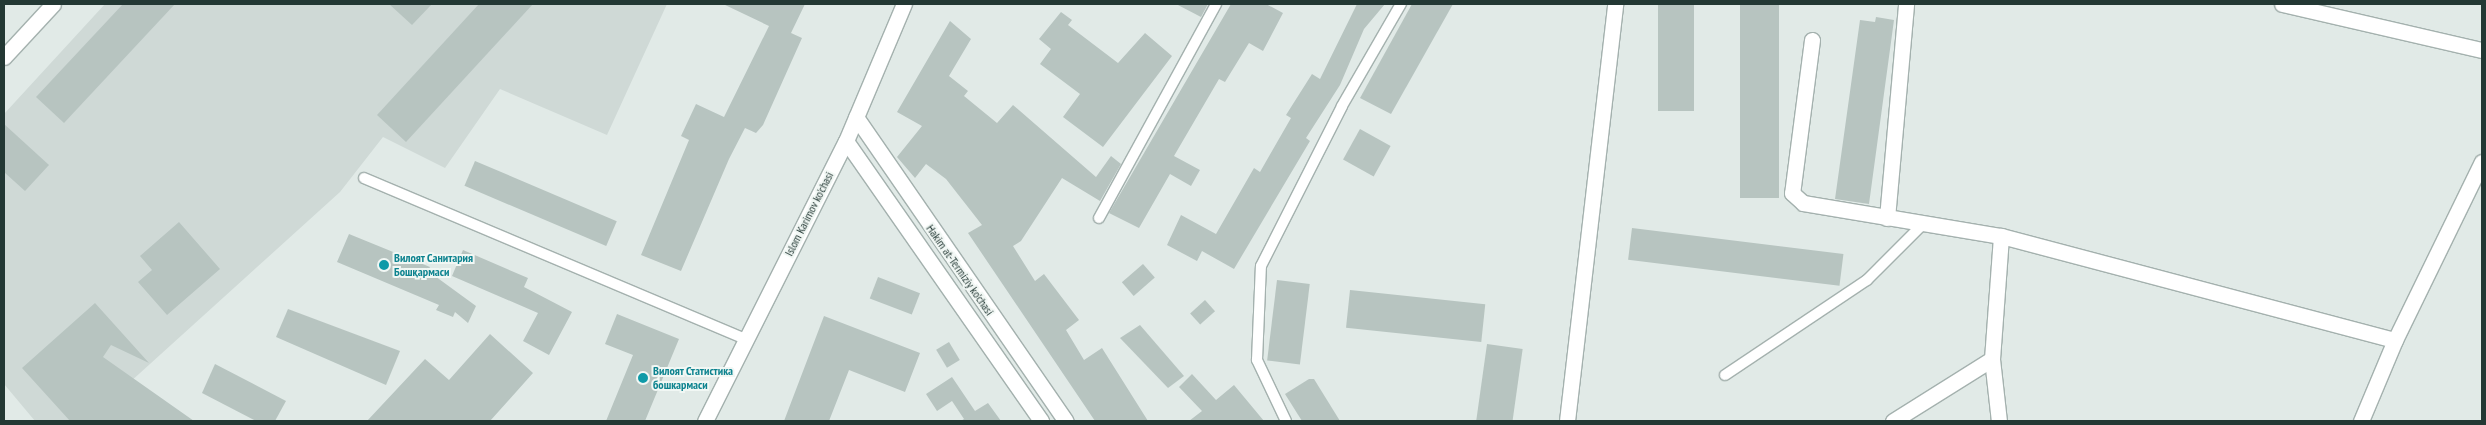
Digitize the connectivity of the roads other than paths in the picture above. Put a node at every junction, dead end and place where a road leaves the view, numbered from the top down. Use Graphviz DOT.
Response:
graph roads {
  1 [pos="53,4"];
  2 [pos="904,4"];
  3 [pos="1216,4"];
  4 [pos="1401,4"];
  5 [pos="1615,4"];
  6 [pos="1906,4"];
  7 [pos="2282,4"];
  8 [pos="1812,40"];
  9 [pos="2482,50"];
  10 [pos="4,57"];
  11 [pos="856,117"];
  12 [pos="846,141"];
  13 [pos="2482,162"];
  14 [pos="364,178"];
  15 [pos="1099,218"];
  16 [pos="1887,218"];
  17 [pos="1923,224"];
  18 [pos="2001,236"];
  19 [pos="746,340"];
  20 [pos="2395,340"];
  21 [pos="1992,359"];
  22 [pos="1725,375"];
  23 [pos="704,421"];
  24 [pos="1041,421"];
  25 [pos="1066,421"];
  26 [pos="1286,421"];
  27 [pos="1567,421"];
  28 [pos="1893,421"];
  29 [pos="1999,421"];
  30 [pos="2361,421"];
  1 -- 10 [label="street"];
  2 -- 11 [label="street, Islom Karimov ko'chasi"];
  3 -- 15 [label="lane"];
  4 -- 26 [label="lane"];
  5 -- 27 [label="street"];
  6 -- 16 [label="street"];
  7 -- 9 [label="street"];
  8 -- 16 [label="street"];
  11 -- 12 [label="street, Islom Karimov ko'chasi"];
  11 -- 25 [label="street, Hakim at-Termiziy ko'chasi"];
  12 -- 19 [label="street, Islom Karimov ko'chasi"];
  12 -- 24 [label="street, Hakim at-Termiziy ko'chasi"];
  13 -- 20 [label="street"];
  14 -- 19 [label="lane"];
  16 -- 17 [label="street"];
  17 -- 18 [label="street"];
  17 -- 22 [label="lane"];
  18 -- 20 [label="street"];
  18 -- 21 [label="street"];
  19 -- 23 [label="street, Islom Karimov ko'chasi"];
  20 -- 30 [label="street"];
  21 -- 28 [label="street"];
  21 -- 29 [label="street"];
}
